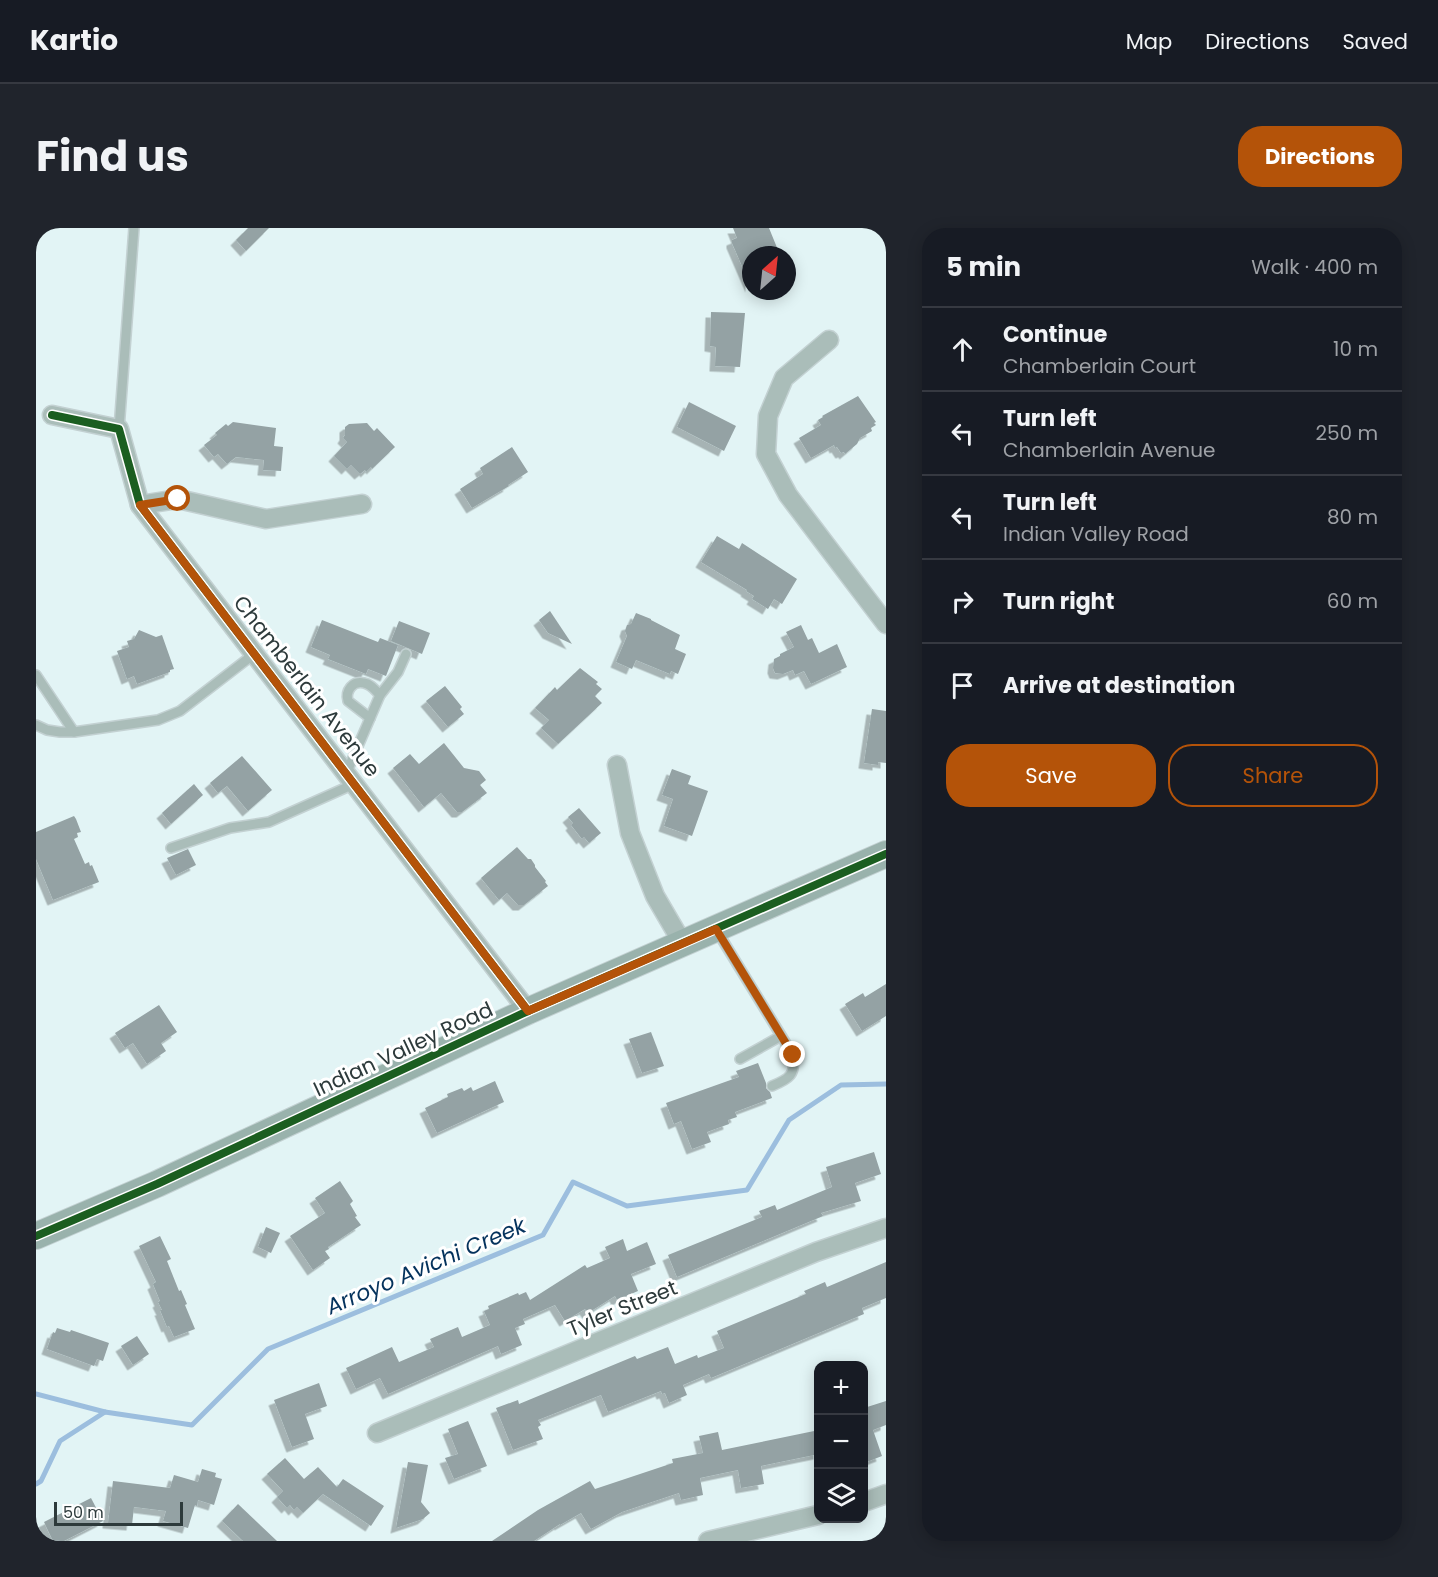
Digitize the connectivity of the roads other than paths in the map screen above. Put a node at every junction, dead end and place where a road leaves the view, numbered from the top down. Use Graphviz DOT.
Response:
graph roads {
  1 [pos="134,228"];
  2 [pos="829,340"];
  3 [pos="52,415"];
  4 [pos="119,429"];
  5 [pos="362,504"];
  6 [pos="140,505"];
  7 [pos="886,624"];
  8 [pos="254,654"];
  9 [pos="406,654"];
  10 [pos="36,675"];
  11 [pos="380,695"];
  12 [pos="370,718"];
  13 [pos="36,725"];
  14 [pos="74,732"];
  15 [pos="617,765"];
  16 [pos="350,779"];
  17 [pos="171,848"];
  18 [pos="886,854"];
  19 [pos="716,929"];
  20 [pos="683,944"];
  21 [pos="528,1011"];
  22 [pos="781,1036"];
  23 [pos="740,1059"];
  24 [pos="772,1086"];
  25 [pos="886,1228"];
  26 [pos="36,1236"];
  27 [pos="377,1433"];
  28 [pos="886,1494"];
  29 [pos="868,1501"];
  30 [pos="814,1516"];
  31 [pos="708,1541"];
  1 -- 4 [label="lane"];
  2 -- 7 [label="street"];
  3 -- 4 [label="street"];
  4 -- 6 [label="street, Chamberlain Avenue"];
  5 -- 6 [label="street"];
  6 -- 8 [label="street, Chamberlain Avenue"];
  8 -- 14 [label="lane"];
  8 -- 16 [label="street, Chamberlain Avenue"];
  9 -- 11 [label="lane"];
  10 -- 14 [label="lane"];
  11 -- 12 [label="lane"];
  11 -- 12 [label="lane"];
  12 -- 16 [label="lane"];
  13 -- 14 [label="lane"];
  15 -- 20 [label="street"];
  16 -- 17 [label="lane"];
  16 -- 21 [label="street, Chamberlain Avenue"];
  18 -- 19 [label="street, Indian Valley Road"];
  19 -- 20 [label="street, Indian Valley Road"];
  19 -- 22 [label="lane"];
  20 -- 21 [label="street, Indian Valley Road"];
  21 -- 26 [label="street, Indian Valley Road"];
  22 -- 23 [label="lane"];
  22 -- 24 [label="lane"];
  25 -- 27 [label="street, Tyler Street"];
  28 -- 29 [label="street"];
  30 -- 31 [label="street"];
}
